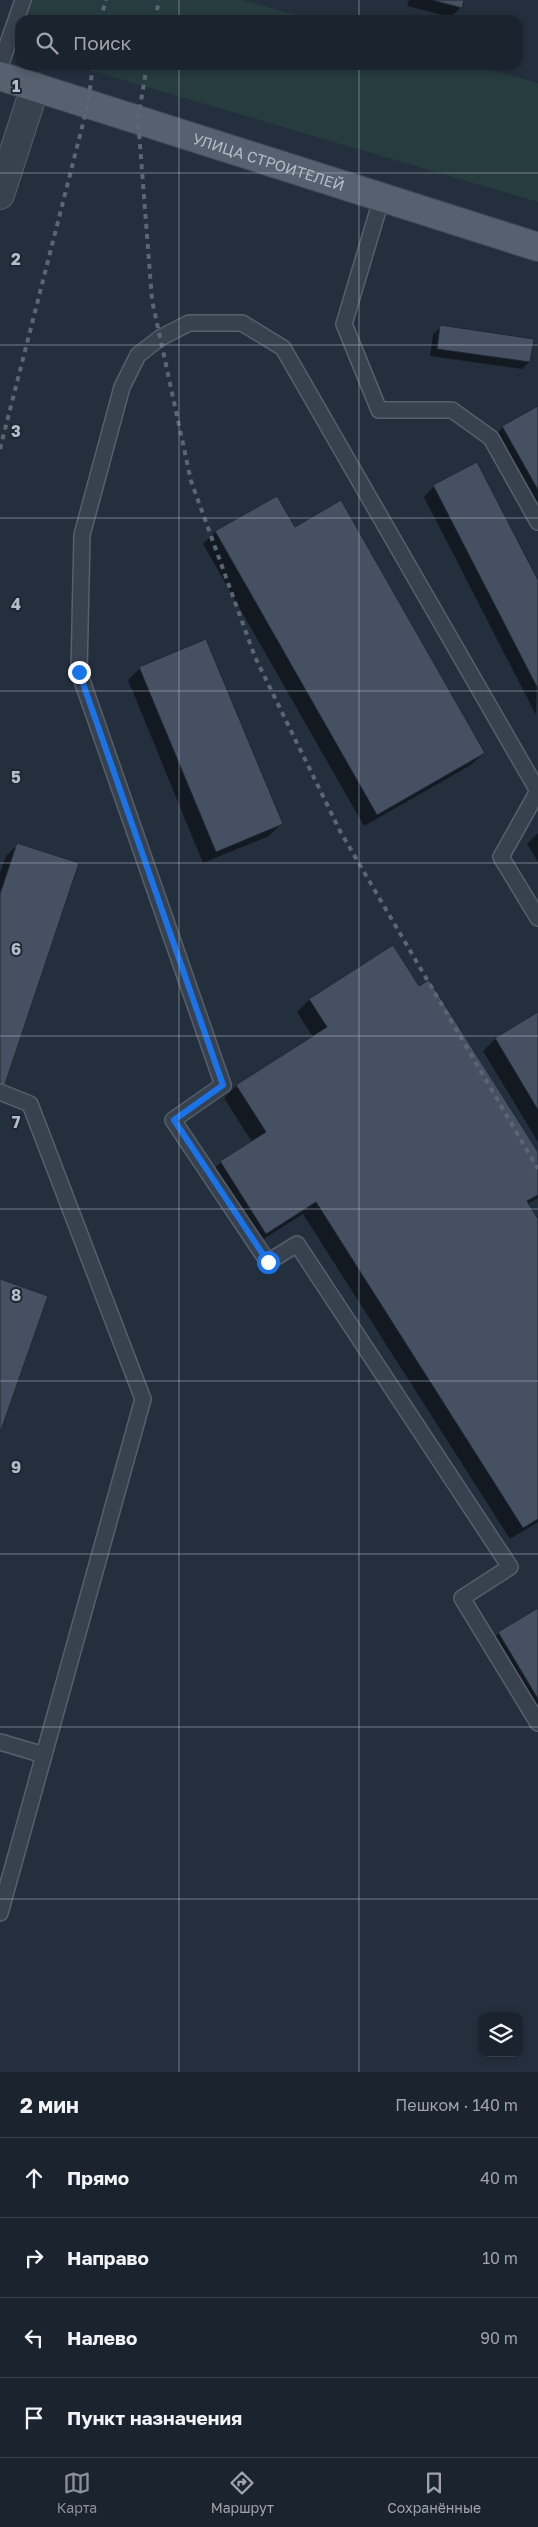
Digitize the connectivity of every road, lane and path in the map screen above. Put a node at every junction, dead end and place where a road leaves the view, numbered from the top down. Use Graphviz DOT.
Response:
graph roads {
  1 [pos="23,0"];
  2 [pos="18,15"];
  3 [pos="15,23"];
  4 [pos="0,66"];
  5 [pos="0,76"];
  6 [pos="35,87"];
  7 [pos="0,195"];
  8 [pos="382,197"];
  9 [pos="538,247"];
  10 [pos="538,522"];
  11 [pos="538,791"];
  12 [pos="538,918"];
  13 [pos="0,1092"];
  14 [pos="538,1723"];
  15 [pos="0,1742"];
  16 [pos="44,1755"];
  17 [pos="0,1913"];
  1 -- 2 [label="lane"];
  3 -- 4 [label="lane"];
  5 -- 6 [label="main road, УЛИЦА СТРОИТЕЛЕЙ"];
  6 -- 7 [label="street"];
  6 -- 8 [label="main road, УЛИЦА СТРОИТЕЛЕЙ"];
  8 -- 9 [label="main road, УЛИЦА СТРОИТЕЛЕЙ"];
  8 -- 10 [label="lane"];
  11 -- 12 [label="lane"];
  11 -- 14 [label="lane"];
  13 -- 16 [label="lane"];
  15 -- 16 [label="lane"];
  16 -- 17 [label="lane"];
}
